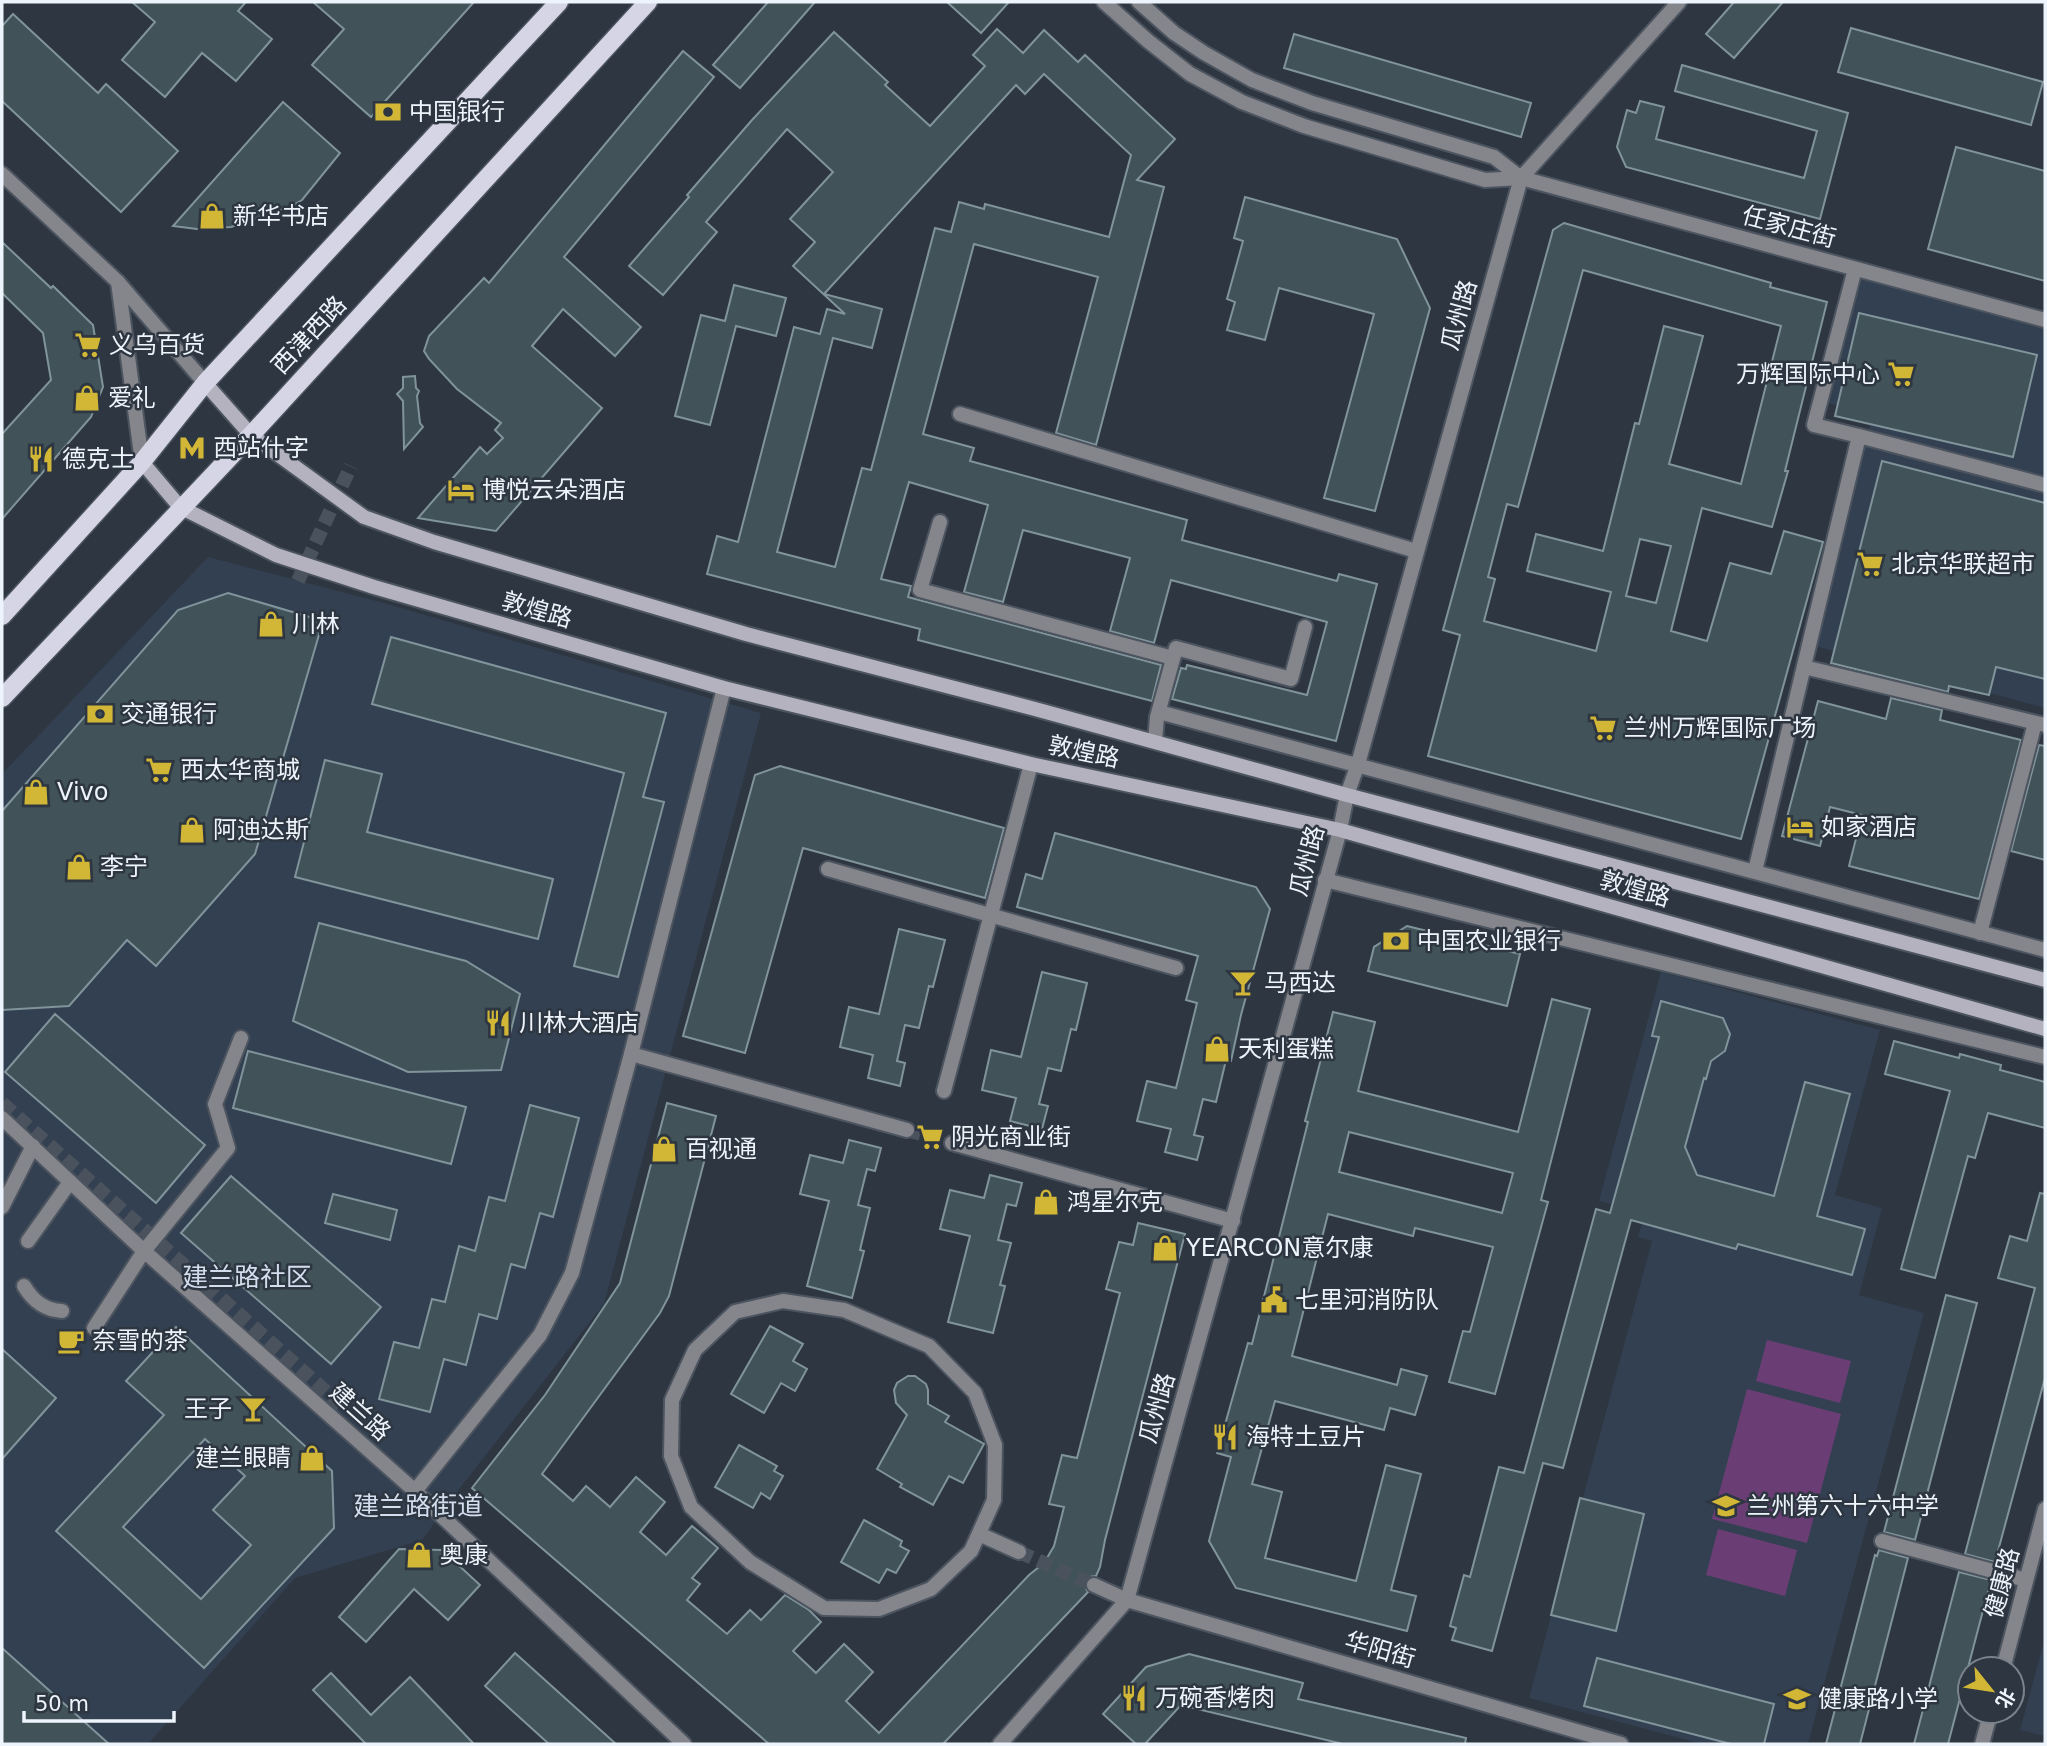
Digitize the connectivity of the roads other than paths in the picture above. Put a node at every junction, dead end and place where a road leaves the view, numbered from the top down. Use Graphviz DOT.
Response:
graph roads {
  1 [pos="559,2"];
  2 [pos="648,2"];
  3 [pos="1104,2"];
  4 [pos="1139,2"];
  5 [pos="1679,2"];
  6 [pos="2,174"];
  7 [pos="1521,178"];
  8 [pos="1855,269"];
  9 [pos="117,281"];
  10 [pos="2045,320"];
  11 [pos="205,383"];
  12 [pos="960,414"];
  13 [pos="251,435"];
  14 [pos="1859,436"];
  15 [pos="142,462"];
  16 [pos="2045,485"];
  17 [pos="180,507"];
  18 [pos="940,522"];
  19 [pos="1416,551"];
  20 [pos="2,616"];
  21 [pos="1305,627"];
  22 [pos="1173,658"];
  23 [pos="1804,667"];
  24 [pos="723,688"];
  25 [pos="2,698"];
  26 [pos="1158,712"];
  27 [pos="2040,724"];
  28 [pos="1154,741"];
  29 [pos="1031,764"];
  30 [pos="1358,764"];
  31 [pos="1347,794"];
  32 [pos="1340,830"];
  33 [pos="828,869"];
  34 [pos="1755,871"];
  35 [pos="1325,880"];
  36 [pos="990,915"];
  37 [pos="1980,933"];
  38 [pos="2045,950"];
  39 [pos="1176,968"];
  40 [pos="2045,980"];
  41 [pos="2045,1029"];
  42 [pos="240,1038"];
  43 [pos="631,1054"];
  44 [pos="2045,1057"];
  45 [pos="944,1091"];
  46 [pos="2,1118"];
  47 [pos="907,1130"];
  48 [pos="952,1143"];
  49 [pos="33,1146"];
  50 [pos="70,1182"];
  51 [pos="2,1207"];
  52 [pos="1233,1221"];
  53 [pos="28,1241"];
  54 [pos="144,1251"];
  55 [pos="24,1286"];
  56 [pos="62,1311"];
  57 [pos="94,1328"];
  58 [pos="415,1491"];
  59 [pos="2045,1509"];
  60 [pos="979,1534"];
  61 [pos="1882,1541"];
  62 [pos="1019,1552"];
  63 [pos="2026,1580"];
  64 [pos="1094,1585"];
  65 [pos="1127,1600"];
  66 [pos="2007,1655"];
  67 [pos="1987,1725"];
  68 [pos="684,1744"];
  69 [pos="1000,1744"];
  70 [pos="1621,1744"];
  71 [pos="1982,1744"];
  1 -- 11 [label="main road, 西津西路"];
  2 -- 13 [label="main road, 西津西路"];
  3 -- 7 [label="street"];
  4 -- 7 [label="street"];
  5 -- 7 [label="street, 瓜州路"];
  6 -- 9 [label="street"];
  7 -- 8 [label="street, 任家庄街"];
  7 -- 19 [label="street, 瓜州路"];
  8 -- 10 [label="street, 任家庄街"];
  8 -- 14 [label="street"];
  9 -- 11 [label="street"];
  9 -- 15 [label="street"];
  11 -- 13 [label="main road, 敦煌路"];
  11 -- 15 [label="main road, 西津西路"];
  12 -- 19 [label="street"];
  13 -- 17 [label="main road, 西津西路"];
  13 -- 28 [label="main road, 敦煌路"];
  14 -- 16 [label="street"];
  14 -- 23 [label="street"];
  15 -- 17 [label="main road, 敦煌路"];
  15 -- 20 [label="main road, 西津西路"];
  17 -- 24 [label="main road, 敦煌路"];
  17 -- 25 [label="main road, 西津西路"];
  18 -- 22 [label="street"];
  19 -- 30 [label="street, 瓜州路"];
  21 -- 22 [label="street"];
  22 -- 26 [label="street"];
  23 -- 27 [label="street"];
  23 -- 34 [label="street"];
  24 -- 29 [label="main road, 敦煌路"];
  24 -- 43 [label="street"];
  26 -- 28 [label="street"];
  26 -- 30 [label="street"];
  27 -- 37 [label="street"];
  28 -- 31 [label="main road, 敦煌路"];
  29 -- 32 [label="main road, 敦煌路"];
  29 -- 36 [label="street"];
  30 -- 31 [label="street, 瓜州路"];
  30 -- 34 [label="street"];
  31 -- 32 [label="street, 瓜州路"];
  31 -- 40 [label="main road, 敦煌路"];
  32 -- 35 [label="street, 瓜州路"];
  32 -- 41 [label="main road, 敦煌路"];
  33 -- 36 [label="street"];
  34 -- 37 [label="street"];
  35 -- 44 [label="street"];
  35 -- 52 [label="street, 瓜州路"];
  36 -- 39 [label="street"];
  36 -- 45 [label="street"];
  37 -- 38 [label="street"];
  42 -- 54 [label="street"];
  43 -- 47 [label="street"];
  43 -- 58 [label="street"];
  46 -- 49 [label="street, 建兰路"];
  48 -- 52 [label="street"];
  49 -- 50 [label="street, 建兰路"];
  49 -- 51 [label="street"];
  50 -- 53 [label="street"];
  50 -- 54 [label="street, 建兰路"];
  52 -- 65 [label="street, 瓜州路"];
  54 -- 57 [label="street"];
  54 -- 58 [label="street, 建兰路"];
  55 -- 56 [label="street"];
  58 -- 68 [label="street, 建兰路"];
  59 -- 63 [label="street, 健康路"];
  60 -- 60 [label="street"];
  60 -- 62 [label="street"];
  61 -- 63 [label="street"];
  63 -- 66 [label="street, 健康路"];
  64 -- 65 [label="street, 华阳街"];
  65 -- 69 [label="street, 瓜州路"];
  65 -- 70 [label="street, 华阳街"];
  67 -- 71 [label="street"];
}
